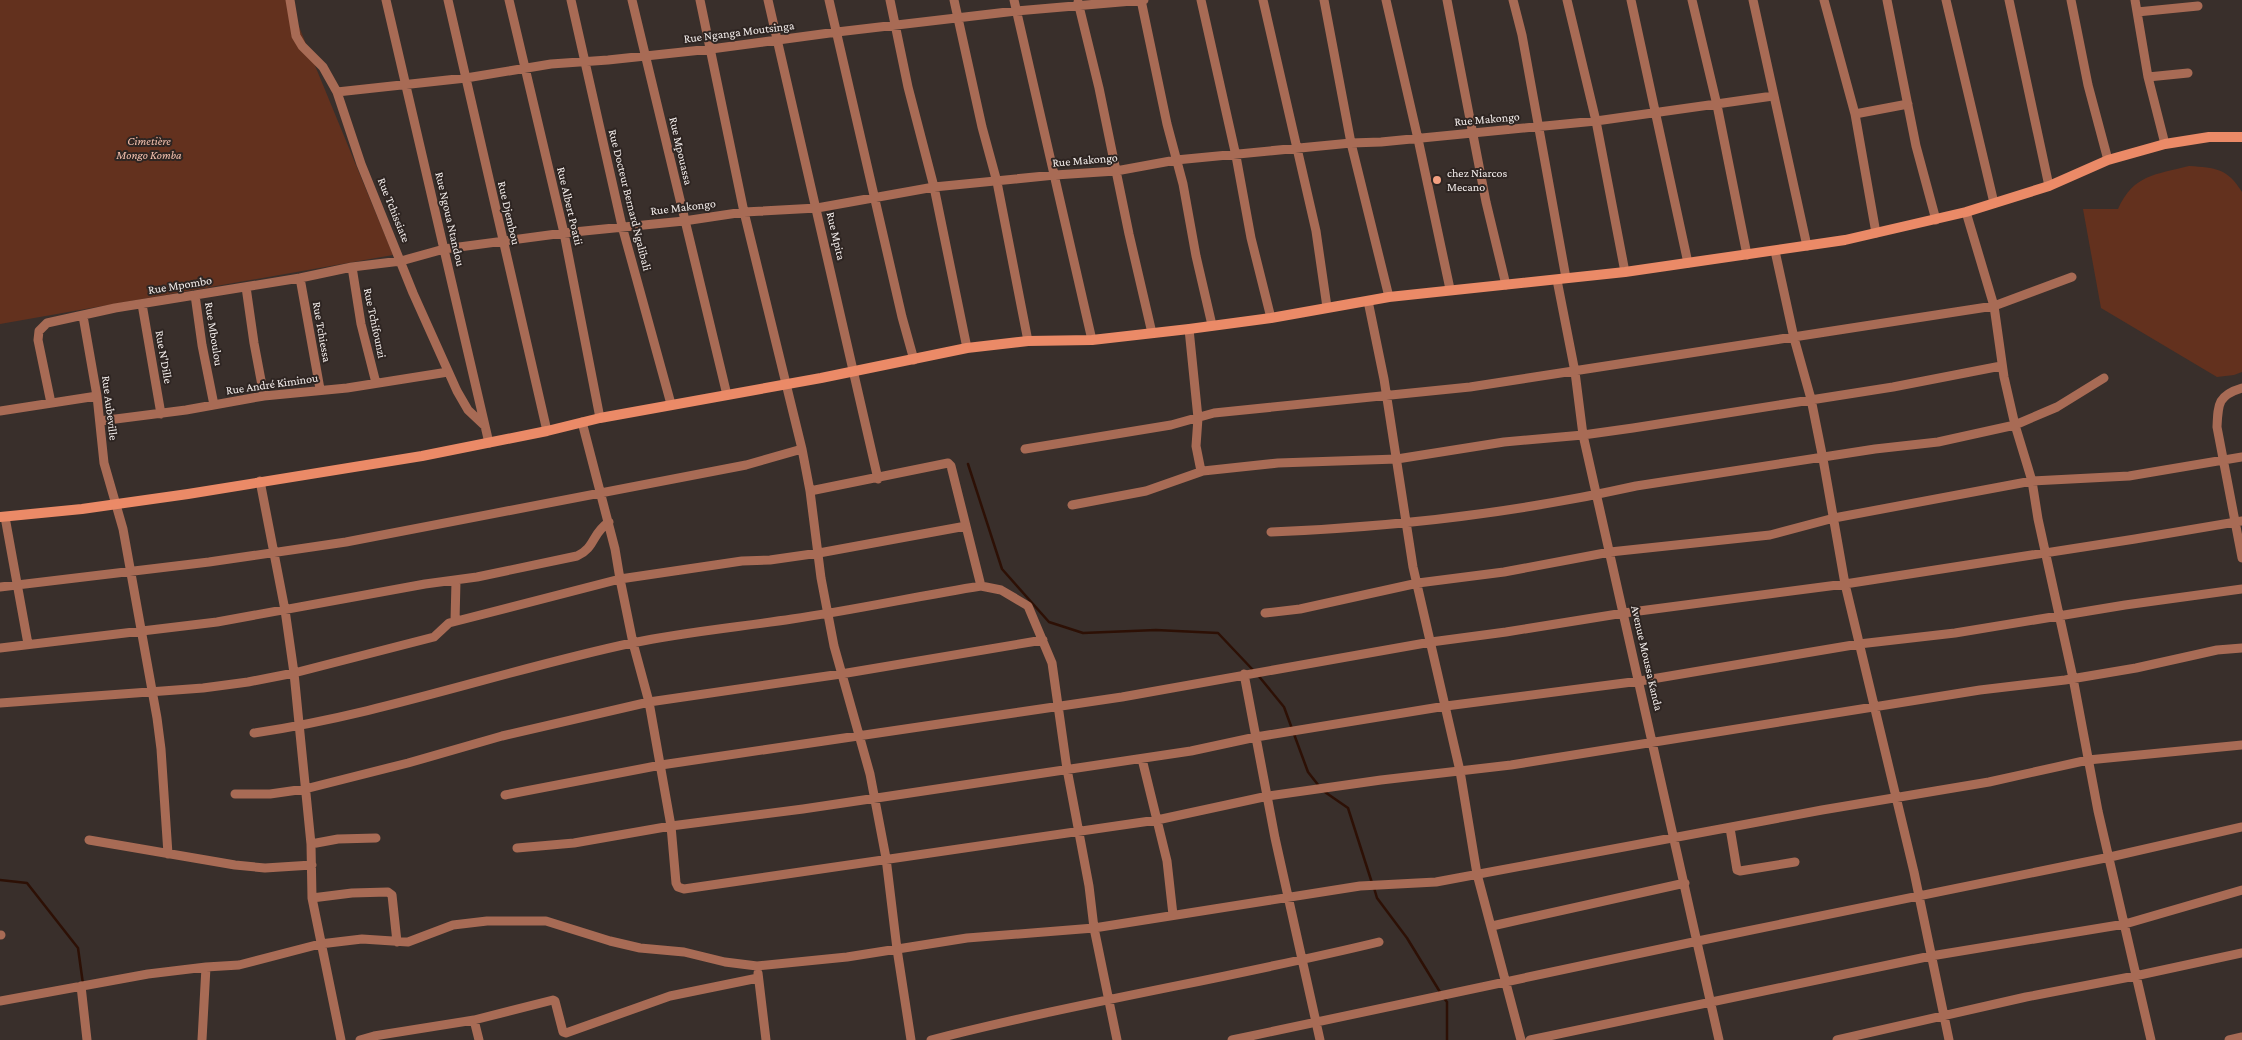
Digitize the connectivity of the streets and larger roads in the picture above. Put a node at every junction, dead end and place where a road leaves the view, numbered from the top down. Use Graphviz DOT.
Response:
graph roads {
  1 [pos="290,0"];
  2 [pos="386,0"];
  3 [pos="448,0"];
  4 [pos="509,0"];
  5 [pos="571,0"];
  6 [pos="632,0"];
  7 [pos="700,0"];
  8 [pos="768,0"];
  9 [pos="829,0"];
  10 [pos="890,0"];
  11 [pos="954,0"];
  12 [pos="1014,0"];
  13 [pos="1142,0"];
  14 [pos="1200,0"];
  15 [pos="1262,0"];
  16 [pos="1324,0"];
  17 [pos="1386,0"];
  18 [pos="1447,0"];
  19 [pos="1513,0"];
  20 [pos="1567,0"];
  21 [pos="1631,0"];
  22 [pos="1692,0"];
  23 [pos="1753,0"];
  24 [pos="1824,0"];
  25 [pos="1886,0"];
  26 [pos="1946,0"];
  27 [pos="2009,0"];
  28 [pos="2071,0"];
  29 [pos="2135,0"];
  30 [pos="1078,3"];
  31 [pos="2198,6"];
  32 [pos="1016,11"];
  33 [pos="2137,12"];
  34 [pos="958,17"];
  35 [pos="896,26"];
  36 [pos="837,32"];
  37 [pos="777,41"];
  38 [pos="711,49"];
  39 [pos="645,55"];
  40 [pos="585,62"];
  41 [pos="524,68"];
  42 [pos="2188,73"];
  43 [pos="2148,77"];
  44 [pos="466,78"];
  45 [pos="405,85"];
  46 [pos="337,92"];
  47 [pos="1773,96"];
  48 [pos="1908,104"];
  49 [pos="1717,105"];
  50 [pos="1656,112"];
  51 [pos="1855,114"];
  52 [pos="1596,121"];
  53 [pos="1537,127"];
  54 [pos="1472,132"];
  55 [pos="2242,137"];
  56 [pos="1418,139"];
  57 [pos="1351,143"];
  58 [pos="2165,144"];
  59 [pos="1297,149"];
  60 [pos="1236,156"];
  61 [pos="1176,160"];
  62 [pos="2108,160"];
  63 [pos="1116,171"];
  64 [pos="1055,175"];
  65 [pos="997,182"];
  66 [pos="2049,186"];
  67 [pos="934,187"];
  68 [pos="876,198"];
  69 [pos="1994,203"];
  70 [pos="817,208"];
  71 [pos="744,212"];
  72 [pos="1966,212"];
  73 [pos="1936,220"];
  74 [pos="684,221"];
  75 [pos="622,226"];
  76 [pos="564,233"];
  77 [pos="1876,233"];
  78 [pos="502,241"];
  79 [pos="1807,246"];
  80 [pos="444,249"];
  81 [pos="1775,251"];
  82 [pos="1747,255"];
  83 [pos="400,260"];
  84 [pos="1688,263"];
  85 [pos="352,267"];
  86 [pos="1625,272"];
  87 [pos="2072,277"];
  88 [pos="300,278"];
  89 [pos="1562,279"];
  90 [pos="1506,285"];
  91 [pos="246,287"];
  92 [pos="1450,289"];
  93 [pos="195,296"];
  94 [pos="1390,297"];
  95 [pos="1368,301"];
  96 [pos="142,304"];
  97 [pos="1994,306"];
  98 [pos="1327,307"];
  99 [pos="83,316"];
  100 [pos="1271,318"];
  101 [pos="1212,325"];
  102 [pos="1189,329"];
  103 [pos="1152,333"];
  104 [pos="1794,338"];
  105 [pos="1092,340"];
  106 [pos="1028,341"];
  107 [pos="968,348"];
  108 [pos="914,360"];
  109 [pos="2001,366"];
  110 [pos="448,372"];
  111 [pos="854,372"];
  112 [pos="1575,372"];
  113 [pos="2104,378"];
  114 [pos="376,383"];
  115 [pos="786,384"];
  116 [pos="2242,388"];
  117 [pos="320,390"];
  118 [pos="728,395"];
  119 [pos="97,396"];
  120 [pos="264,396"];
  121 [pos="1386,397"];
  122 [pos="1810,399"];
  123 [pos="51,403"];
  124 [pos="671,404"];
  125 [pos="214,406"];
  126 [pos="0,411"];
  127 [pos="161,414"];
  128 [pos="600,418"];
  129 [pos="1198,418"];
  130 [pos="100,421"];
  131 [pos="582,422"];
  132 [pos="2015,425"];
  133 [pos="485,426"];
  134 [pos="547,431"];
  135 [pos="1584,435"];
  136 [pos="489,443"];
  137 [pos="802,449"];
  138 [pos="1025,449"];
  139 [pos="2242,457"];
  140 [pos="1823,458"];
  141 [pos="1397,459"];
  142 [pos="2224,460"];
  143 [pos="1200,471"];
  144 [pos="878,479"];
  145 [pos="2032,480"];
  146 [pos="260,481"];
  147 [pos="810,491"];
  148 [pos="602,492"];
  149 [pos="1598,494"];
  150 [pos="117,503"];
  151 [pos="1072,505"];
  152 [pos="2,517"];
  153 [pos="1834,518"];
  154 [pos="2239,521"];
  155 [pos="609,522"];
  156 [pos="1408,523"];
  157 [pos="966,526"];
  158 [pos="1271,532"];
  159 [pos="273,552"];
  160 [pos="1610,552"];
  161 [pos="2044,552"];
  162 [pos="819,553"];
  163 [pos="2242,558"];
  164 [pos="131,570"];
  165 [pos="620,579"];
  166 [pos="456,581"];
  167 [pos="1418,583"];
  168 [pos="1846,584"];
  169 [pos="17,585"];
  170 [pos="982,586"];
  171 [pos="0,587"];
  172 [pos="2242,589"];
  173 [pos="285,610"];
  174 [pos="1265,613"];
  175 [pos="1624,613"];
  176 [pos="828,614"];
  177 [pos="2058,615"];
  178 [pos="455,621"];
  179 [pos="142,630"];
  180 [pos="1043,640"];
  181 [pos="1432,642"];
  182 [pos="633,643"];
  183 [pos="28,644"];
  184 [pos="1859,644"];
  185 [pos="0,648"];
  186 [pos="2242,648"];
  187 [pos="294,673"];
  188 [pos="841,674"];
  189 [pos="1244,674"];
  190 [pos="2073,678"];
  191 [pos="1640,681"];
  192 [pos="152,690"];
  193 [pos="649,702"];
  194 [pos="0,703"];
  195 [pos="1059,705"];
  196 [pos="1446,706"];
  197 [pos="1875,708"];
  198 [pos="298,726"];
  199 [pos="254,734"];
  200 [pos="858,736"];
  201 [pos="1256,738"];
  202 [pos="1654,743"];
  203 [pos="2242,746"];
  204 [pos="1142,759"];
  205 [pos="2088,760"];
  206 [pos="661,764"];
  207 [pos="1067,769"];
  208 [pos="1460,771"];
  209 [pos="305,789"];
  210 [pos="235,794"];
  211 [pos="504,795"];
  212 [pos="1268,796"];
  213 [pos="875,798"];
  214 [pos="1896,798"];
  215 [pos="1158,820"];
  216 [pos="671,826"];
  217 [pos="2242,827"];
  218 [pos="1730,828"];
  219 [pos="1078,830"];
  220 [pos="376,838"];
  221 [pos="1672,839"];
  222 [pos="89,840"];
  223 [pos="311,844"];
  224 [pos="517,848"];
  225 [pos="168,854"];
  226 [pos="2110,857"];
  227 [pos="886,858"];
  228 [pos="1794,862"];
  229 [pos="312,866"];
  230 [pos="1477,874"];
  231 [pos="1685,883"];
  232 [pos="2242,890"];
  233 [pos="1919,897"];
  234 [pos="312,898"];
  235 [pos="1288,899"];
  236 [pos="1173,915"];
  237 [pos="2124,924"];
  238 [pos="1492,926"];
  239 [pos="1094,928"];
  240 [pos="1698,940"];
  241 [pos="397,942"];
  242 [pos="1379,942"];
  243 [pos="320,944"];
  244 [pos="897,949"];
  245 [pos="2242,953"];
  246 [pos="1931,956"];
  247 [pos="1304,960"];
  248 [pos="757,966"];
  249 [pos="206,967"];
  250 [pos="2135,976"];
  251 [pos="758,978"];
  252 [pos="1507,983"];
  253 [pos="81,986"];
  254 [pos="1108,1000"];
  255 [pos="0,1001"];
  256 [pos="1711,1001"];
  257 [pos="1944,1016"];
  258 [pos="474,1020"];
  259 [pos="1316,1022"];
  260 [pos="2242,1038"];
  261 [pos="87,1040"];
  262 [pos="202,1040"];
  263 [pos="341,1040"];
  264 [pos="360,1040"];
  265 [pos="479,1040"];
  266 [pos="766,1040"];
  267 [pos="911,1040"];
  268 [pos="931,1040"];
  269 [pos="1117,1040"];
  270 [pos="1232,1040"];
  271 [pos="1320,1040"];
  272 [pos="1521,1040"];
  273 [pos="1530,1040"];
  274 [pos="1719,1040"];
  275 [pos="1837,1040"];
  276 [pos="1949,1040"];
  277 [pos="2151,1040"];
  278 [pos="2229,1040"];
  1 -- 46 [label="street, Rue Tchissiate"];
  2 -- 45 [label="street, Rue Ngoua Ntandou"];
  3 -- 44 [label="street, Rue Djembou"];
  4 -- 41 [label="street, Rue Albert Poatii"];
  5 -- 40 [label="street, Rue Docteur Bernard Ngalibali"];
  6 -- 39 [label="street, Rue Mpouassa"];
  7 -- 38 [label="street"];
  8 -- 37 [label="street, Rue Mpita"];
  9 -- 36 [label="street"];
  10 -- 35 [label="street"];
  11 -- 34 [label="street"];
  12 -- 32 [label="street"];
  13 -- 30 [label="street, Rue Nganga Moutsinga"];
  13 -- 61 [label="street"];
  14 -- 60 [label="street"];
  15 -- 59 [label="street"];
  16 -- 57 [label="street"];
  17 -- 56 [label="street"];
  18 -- 54 [label="street"];
  19 -- 53 [label="street, Avenue Moussa Kanda"];
  20 -- 52 [label="street"];
  21 -- 50 [label="street"];
  22 -- 49 [label="street"];
  23 -- 47 [label="street"];
  24 -- 51 [label="street"];
  25 -- 48 [label="street"];
  26 -- 69 [label="street"];
  27 -- 66 [label="street"];
  28 -- 62 [label="street"];
  29 -- 33 [label="street"];
  30 -- 32 [label="street, Rue Nganga Moutsinga"];
  30 -- 63 [label="street"];
  31 -- 33 [label="street"];
  32 -- 34 [label="street, Rue Nganga Moutsinga"];
  32 -- 64 [label="street"];
  33 -- 43 [label="street"];
  34 -- 35 [label="street, Rue Nganga Moutsinga"];
  34 -- 65 [label="street"];
  35 -- 36 [label="street, Rue Nganga Moutsinga"];
  35 -- 67 [label="street"];
  36 -- 37 [label="street, Rue Nganga Moutsinga"];
  36 -- 68 [label="street"];
  37 -- 38 [label="street, Rue Nganga Moutsinga"];
  37 -- 70 [label="street, Rue Mpita"];
  38 -- 39 [label="street, Rue Nganga Moutsinga"];
  38 -- 71 [label="street"];
  39 -- 40 [label="street, Rue Nganga Moutsinga"];
  39 -- 74 [label="street, Rue Mpouassa"];
  40 -- 41 [label="street, Rue Nganga Moutsinga"];
  40 -- 75 [label="street, Rue Docteur Bernard Ngalibali"];
  41 -- 44 [label="street, Rue Nganga Moutsinga"];
  41 -- 76 [label="street, Rue Albert Poatii"];
  42 -- 43 [label="street"];
  43 -- 58 [label="street"];
  44 -- 45 [label="street, Rue Nganga Moutsinga"];
  44 -- 78 [label="street, Rue Djembou"];
  45 -- 46 [label="street, Rue Nganga Moutsinga"];
  45 -- 80 [label="street, Rue Ngoua Ntandou"];
  46 -- 83 [label="street, Rue Tchissiate"];
  47 -- 49 [label="street, Rue Makongo"];
  47 -- 79 [label="street"];
  48 -- 51 [label="street"];
  48 -- 73 [label="street"];
  49 -- 50 [label="street, Rue Makongo"];
  49 -- 82 [label="street"];
  50 -- 52 [label="street, Rue Makongo"];
  50 -- 84 [label="street"];
  51 -- 77 [label="street"];
  52 -- 53 [label="street, Rue Makongo"];
  52 -- 86 [label="street"];
  53 -- 54 [label="street, Rue Makongo"];
  53 -- 89 [label="street, Avenue Moussa Kanda"];
  54 -- 56 [label="street, Rue Makongo"];
  54 -- 90 [label="street"];
  55 -- 58 [label="street"];
  56 -- 57 [label="street, Rue Makongo"];
  56 -- 92 [label="street"];
  57 -- 59 [label="street, Rue Makongo"];
  57 -- 94 [label="street"];
  58 -- 62 [label="street"];
  59 -- 60 [label="street, Rue Makongo"];
  59 -- 98 [label="street"];
  60 -- 61 [label="street, Rue Makongo"];
  60 -- 100 [label="street"];
  61 -- 63 [label="street, Rue Makongo"];
  61 -- 101 [label="street"];
  62 -- 66 [label="street"];
  63 -- 64 [label="street, Rue Makongo"];
  63 -- 103 [label="street"];
  64 -- 65 [label="street, Rue Makongo"];
  64 -- 105 [label="street"];
  65 -- 67 [label="street, Rue Makongo"];
  65 -- 106 [label="street"];
  66 -- 69 [label="street"];
  67 -- 68 [label="street, Rue Makongo"];
  67 -- 107 [label="street"];
  68 -- 70 [label="street, Rue Makongo"];
  68 -- 108 [label="street"];
  69 -- 72 [label="street"];
  70 -- 71 [label="street, Rue Makongo"];
  70 -- 111 [label="street, Rue Mpita"];
  71 -- 74 [label="street, Rue Makongo"];
  71 -- 115 [label="street"];
  72 -- 73 [label="street"];
  72 -- 97 [label="street"];
  73 -- 77 [label="street"];
  74 -- 75 [label="street, Rue Makongo"];
  74 -- 118 [label="street, Rue Mpouassa"];
  75 -- 76 [label="street, Rue Makongo"];
  75 -- 124 [label="street, Rue Docteur Bernard Ngalibali"];
  76 -- 78 [label="street, Rue Makongo"];
  76 -- 128 [label="street, Rue Albert Poatii"];
  77 -- 79 [label="street"];
  78 -- 80 [label="street, Rue Makongo"];
  78 -- 134 [label="street, Rue Djembou"];
  79 -- 81 [label="street"];
  80 -- 83 [label="street, Rue Makongo"];
  80 -- 133 [label="street, Rue Ngoua Ntandou"];
  81 -- 82 [label="street"];
  81 -- 104 [label="street"];
  82 -- 84 [label="street"];
  83 -- 85 [label="street, Rue Mpombo"];
  83 -- 110 [label="street, Rue Tchissiate"];
  84 -- 86 [label="street"];
  85 -- 88 [label="street, Rue Mpombo"];
  85 -- 114 [label="street, Rue Tchifounzi"];
  86 -- 89 [label="street"];
  87 -- 97 [label="street"];
  88 -- 91 [label="street, Rue Mpombo"];
  88 -- 117 [label="street, Rue Tchiessa"];
  89 -- 90 [label="street"];
  89 -- 112 [label="street, Avenue Moussa Kanda"];
  90 -- 92 [label="street"];
  91 -- 93 [label="street, Rue Mpombo"];
  91 -- 120 [label="street"];
  92 -- 94 [label="street"];
  93 -- 96 [label="street, Rue Mpombo"];
  93 -- 125 [label="street, Rue Mboulou"];
  94 -- 95 [label="street"];
  95 -- 98 [label="street"];
  95 -- 121 [label="street"];
  96 -- 99 [label="street, Rue Mpombo"];
  96 -- 127 [label="street, Rue N'Dille"];
  97 -- 104 [label="street"];
  97 -- 109 [label="street"];
  98 -- 100 [label="street"];
  99 -- 119 [label="street, Rue Aubeville"];
  99 -- 123 [label="street, Rue Mpombo"];
  100 -- 101 [label="street"];
  101 -- 102 [label="street"];
  102 -- 103 [label="street"];
  102 -- 129 [label="street"];
  103 -- 105 [label="street"];
  104 -- 112 [label="street"];
  104 -- 122 [label="street"];
  105 -- 106 [label="street"];
  106 -- 107 [label="street"];
  107 -- 108 [label="street"];
  108 -- 111 [label="street"];
  109 -- 122 [label="street"];
  109 -- 132 [label="street"];
  110 -- 114 [label="street, Rue André Kiminou"];
  110 -- 133 [label="street, Rue Tchissiate"];
  111 -- 115 [label="street"];
  111 -- 144 [label="street, Rue Mpita"];
  112 -- 121 [label="street"];
  112 -- 135 [label="street, Avenue Moussa Kanda"];
  113 -- 132 [label="street"];
  114 -- 117 [label="street, Rue André Kiminou"];
  115 -- 118 [label="street"];
  115 -- 137 [label="street"];
  116 -- 142 [label="street"];
  117 -- 120 [label="street, Rue André Kiminou"];
  118 -- 124 [label="street"];
  119 -- 123 [label="street"];
  119 -- 130 [label="street, Rue Aubeville"];
  120 -- 125 [label="street, Rue André Kiminou"];
  121 -- 129 [label="street"];
  121 -- 141 [label="street"];
  122 -- 135 [label="street"];
  122 -- 140 [label="street"];
  123 -- 126 [label="street"];
  124 -- 128 [label="street"];
  125 -- 127 [label="street, Rue André Kiminou"];
  127 -- 130 [label="street, Rue André Kiminou"];
  128 -- 131 [label="street"];
  129 -- 138 [label="street"];
  129 -- 143 [label="street"];
  130 -- 150 [label="street, Rue Aubeville"];
  131 -- 134 [label="street"];
  131 -- 148 [label="street"];
  132 -- 140 [label="street"];
  132 -- 145 [label="street"];
  133 -- 136 [label="street, Rue Ngoua Ntandou"];
  134 -- 136 [label="street"];
  135 -- 141 [label="street"];
  135 -- 149 [label="street, Avenue Moussa Kanda"];
  136 -- 146 [label="street"];
  137 -- 147 [label="street"];
  137 -- 148 [label="street"];
  139 -- 142 [label="street"];
  140 -- 149 [label="street"];
  140 -- 153 [label="street"];
  141 -- 143 [label="street"];
  141 -- 156 [label="street"];
  142 -- 145 [label="street"];
  142 -- 154 [label="street"];
  143 -- 151 [label="street"];
  144 -- 147 [label="street"];
  144 -- 157 [label="street"];
  145 -- 153 [label="street"];
  145 -- 161 [label="street"];
  146 -- 150 [label="street"];
  146 -- 159 [label="street"];
  147 -- 162 [label="street"];
  148 -- 155 [label="street"];
  148 -- 159 [label="street"];
  149 -- 156 [label="street"];
  149 -- 160 [label="street, Avenue Moussa Kanda"];
  150 -- 152 [label="street"];
  150 -- 164 [label="street, Rue Aubeville"];
  152 -- 169 [label="street"];
  153 -- 160 [label="street"];
  153 -- 168 [label="street"];
  154 -- 161 [label="street"];
  154 -- 163 [label="street"];
  155 -- 165 [label="street"];
  155 -- 166 [label="street"];
  156 -- 158 [label="street"];
  156 -- 167 [label="street"];
  157 -- 162 [label="street"];
  157 -- 170 [label="street"];
  159 -- 164 [label="street"];
  159 -- 173 [label="street"];
  160 -- 167 [label="street"];
  160 -- 175 [label="street, Avenue Moussa Kanda"];
  161 -- 168 [label="street"];
  161 -- 177 [label="street"];
  162 -- 165 [label="street"];
  162 -- 176 [label="street"];
  164 -- 169 [label="street"];
  164 -- 179 [label="street, Rue Aubeville"];
  165 -- 178 [label="street"];
  165 -- 182 [label="street"];
  166 -- 173 [label="street"];
  166 -- 178 [label="street"];
  167 -- 174 [label="street"];
  167 -- 181 [label="street"];
  168 -- 175 [label="street"];
  168 -- 184 [label="street"];
  169 -- 171 [label="street"];
  169 -- 183 [label="street"];
  170 -- 176 [label="street"];
  170 -- 180 [label="street"];
  172 -- 177 [label="street"];
  173 -- 179 [label="street"];
  173 -- 187 [label="street"];
  175 -- 181 [label="street"];
  175 -- 191 [label="street, Avenue Moussa Kanda"];
  176 -- 182 [label="street"];
  176 -- 188 [label="street"];
  177 -- 184 [label="street"];
  177 -- 190 [label="street"];
  178 -- 187 [label="street"];
  179 -- 183 [label="street"];
  179 -- 192 [label="street, Rue Aubeville"];
  180 -- 188 [label="street"];
  180 -- 195 [label="street"];
  181 -- 189 [label="street"];
  181 -- 196 [label="street"];
  182 -- 193 [label="street"];
  182 -- 198 [label="street"];
  183 -- 185 [label="street"];
  184 -- 191 [label="street"];
  184 -- 197 [label="street"];
  186 -- 190 [label="street"];
  187 -- 192 [label="street"];
  187 -- 198 [label="street"];
  188 -- 193 [label="street"];
  188 -- 200 [label="street"];
  189 -- 195 [label="street"];
  189 -- 201 [label="street"];
  190 -- 197 [label="street"];
  190 -- 205 [label="street"];
  191 -- 196 [label="street"];
  191 -- 202 [label="street, Avenue Moussa Kanda"];
  192 -- 194 [label="street"];
  192 -- 225 [label="street, Rue Aubeville"];
  193 -- 206 [label="street"];
  193 -- 209 [label="street"];
  195 -- 200 [label="street"];
  195 -- 207 [label="street"];
  196 -- 201 [label="street"];
  196 -- 208 [label="street"];
  197 -- 202 [label="street"];
  197 -- 214 [label="street"];
  198 -- 199 [label="street"];
  198 -- 209 [label="street"];
  200 -- 206 [label="street"];
  200 -- 213 [label="street"];
  201 -- 204 [label="street"];
  201 -- 212 [label="street"];
  202 -- 208 [label="street"];
  202 -- 221 [label="street, Avenue Moussa Kanda"];
  203 -- 205 [label="street"];
  204 -- 207 [label="street"];
  204 -- 215 [label="street"];
  205 -- 214 [label="street"];
  205 -- 226 [label="street"];
  206 -- 211 [label="street"];
  206 -- 216 [label="street"];
  207 -- 213 [label="street"];
  207 -- 219 [label="street"];
  208 -- 212 [label="street"];
  208 -- 230 [label="street"];
  209 -- 210 [label="street"];
  209 -- 223 [label="street"];
  212 -- 215 [label="street"];
  212 -- 235 [label="street"];
  213 -- 216 [label="street"];
  213 -- 227 [label="street"];
  214 -- 218 [label="street"];
  214 -- 233 [label="street"];
  215 -- 219 [label="street"];
  215 -- 236 [label="street"];
  216 -- 224 [label="street"];
  216 -- 227 [label="street"];
  217 -- 226 [label="street"];
  218 -- 221 [label="street"];
  218 -- 228 [label="street"];
  219 -- 227 [label="street"];
  219 -- 239 [label="street"];
  220 -- 223 [label="street"];
  221 -- 230 [label="street"];
  221 -- 231 [label="street, Avenue Moussa Kanda"];
  222 -- 225 [label="street"];
  223 -- 229 [label="street"];
  225 -- 229 [label="street"];
  226 -- 233 [label="street"];
  226 -- 237 [label="street"];
  227 -- 244 [label="street"];
  229 -- 234 [label="street"];
  230 -- 235 [label="street"];
  230 -- 238 [label="street"];
  231 -- 238 [label="street"];
  231 -- 240 [label="street, Avenue Moussa Kanda"];
  232 -- 237 [label="street"];
  233 -- 240 [label="street"];
  233 -- 246 [label="street"];
  234 -- 241 [label="street"];
  234 -- 243 [label="street"];
  235 -- 236 [label="street"];
  235 -- 247 [label="street"];
  236 -- 239 [label="street"];
  237 -- 246 [label="street"];
  237 -- 250 [label="street"];
  238 -- 252 [label="street"];
  239 -- 244 [label="street"];
  239 -- 254 [label="street"];
  240 -- 252 [label="street"];
  240 -- 256 [label="street, Avenue Moussa Kanda"];
  241 -- 243 [label="street"];
  241 -- 248 [label="street"];
  242 -- 247 [label="street"];
  243 -- 249 [label="street"];
  243 -- 263 [label="street"];
  244 -- 248 [label="street"];
  244 -- 267 [label="street"];
  245 -- 250 [label="street"];
  246 -- 256 [label="street"];
  246 -- 257 [label="street"];
  247 -- 254 [label="street"];
  247 -- 259 [label="street"];
  248 -- 251 [label="street"];
  249 -- 253 [label="street"];
  249 -- 262 [label="street"];
  250 -- 257 [label="street"];
  250 -- 277 [label="street"];
  251 -- 258 [label="street"];
  251 -- 266 [label="street"];
  252 -- 259 [label="street"];
  252 -- 272 [label="street"];
  253 -- 255 [label="street"];
  253 -- 261 [label="street"];
  254 -- 268 [label="street"];
  254 -- 269 [label="street"];
  256 -- 273 [label="street"];
  256 -- 274 [label="street, Avenue Moussa Kanda"];
  257 -- 275 [label="street"];
  257 -- 276 [label="street"];
  258 -- 264 [label="street"];
  258 -- 265 [label="street"];
  259 -- 270 [label="street"];
  259 -- 271 [label="street"];
  260 -- 278 [label="street"];
}
